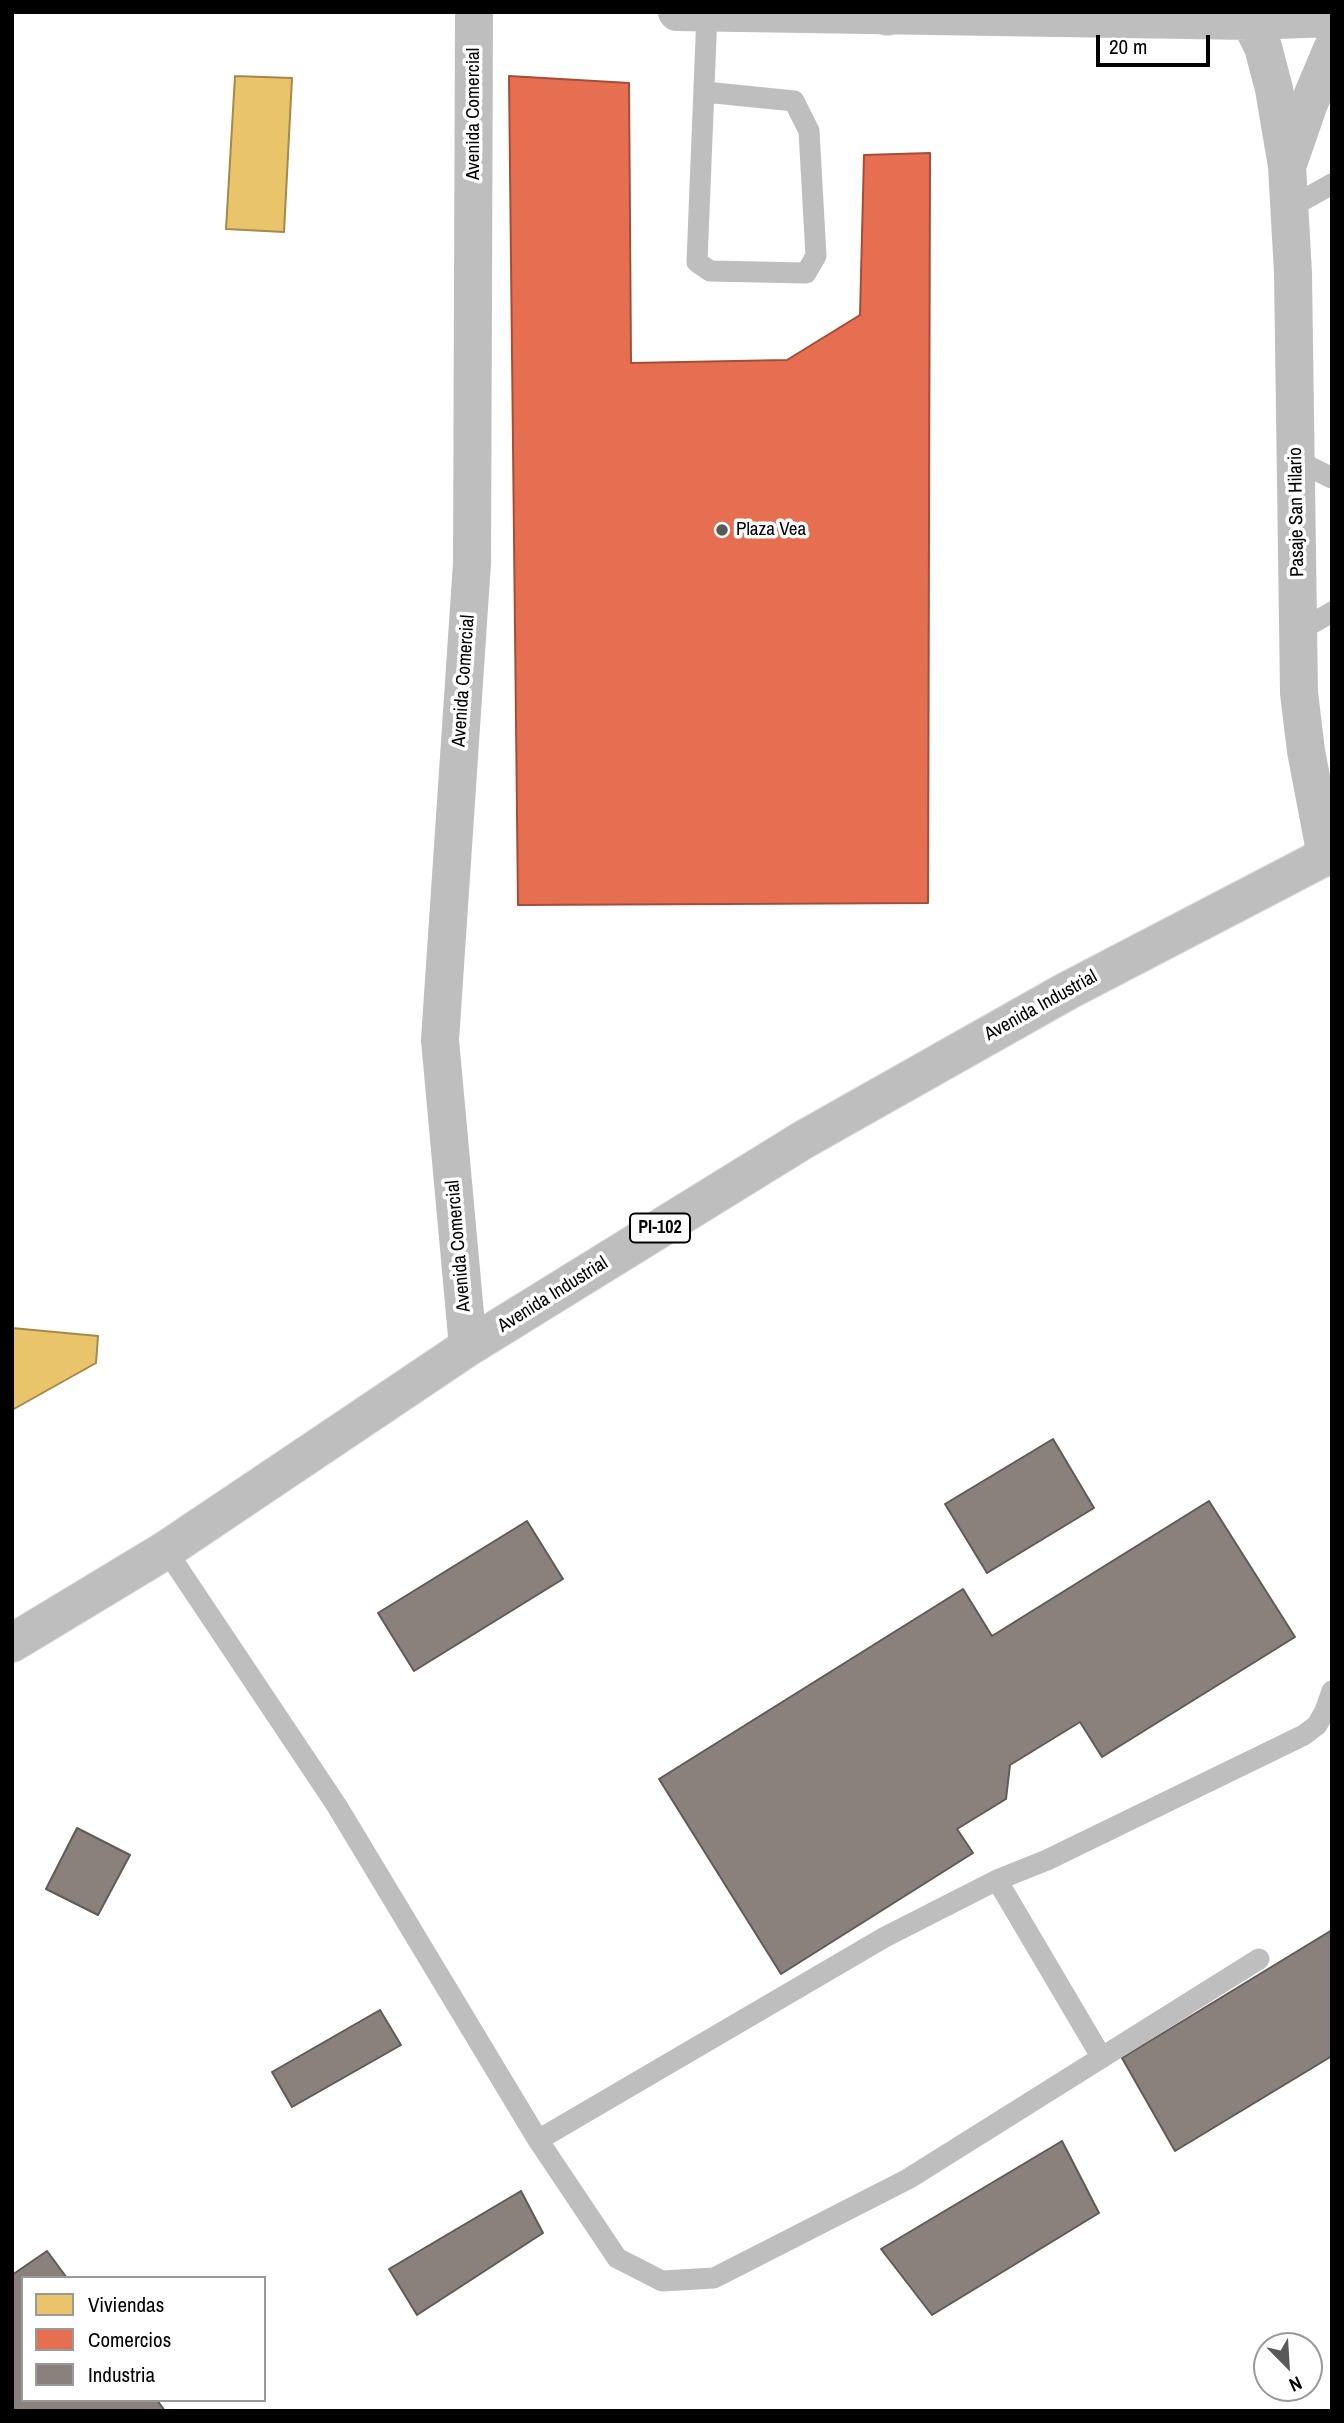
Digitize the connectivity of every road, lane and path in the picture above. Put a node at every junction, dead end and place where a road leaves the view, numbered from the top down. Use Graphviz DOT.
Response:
graph roads {
  1 [pos="474,12"];
  2 [pos="677,12"];
  3 [pos="707,13"];
  4 [pos="825,14"];
  5 [pos="885,14"];
  6 [pos="1332,18"];
  7 [pos="1250,21"];
  8 [pos="1332,48"];
  9 [pos="705,92"];
  10 [pos="1287,166"];
  11 [pos="1332,184"];
  12 [pos="1289,208"];
  13 [pos="1296,460"];
  14 [pos="1332,478"];
  15 [pos="1332,612"];
  16 [pos="1299,631"];
  17 [pos="1329,855"];
  18 [pos="468,1348"];
  19 [pos="166,1550"];
  20 [pos="12,1643"];
  21 [pos="1332,1691"];
  22 [pos="997,1880"];
  23 [pos="1259,1959"];
  24 [pos="1102,2058"];
  25 [pos="538,2140"];
  1 -- 18 [label="street, Avenida Comercial"];
  2 -- 3 [label="street"];
  3 -- 4 [label="street"];
  3 -- 9 [label="lane"];
  4 -- 5 [label="street"];
  5 -- 7 [label="street"];
  6 -- 7 [label="street"];
  7 -- 10 [label="street, Pasaje San Hilario"];
  8 -- 10 [label="street, Pasaje San Hilario"];
  9 -- 9 [label="lane"];
  10 -- 12 [label="street, Pasaje San Hilario"];
  11 -- 12 [label="lane"];
  12 -- 13 [label="street, Pasaje San Hilario"];
  13 -- 14 [label="lane"];
  13 -- 16 [label="street, Pasaje San Hilario"];
  15 -- 16 [label="lane"];
  16 -- 17 [label="street, Pasaje San Hilario"];
  17 -- 18 [label="street, Avenida Industrial / PI-102"];
  18 -- 19 [label="street, Avenida Industrial / PI-102"];
  19 -- 20 [label="street, Avenida Industrial / PI-102"];
  19 -- 25 [label="lane"];
  21 -- 22 [label="lane"];
  22 -- 24 [label="lane"];
  22 -- 25 [label="lane"];
  23 -- 24 [label="lane"];
  24 -- 25 [label="lane"];
}
